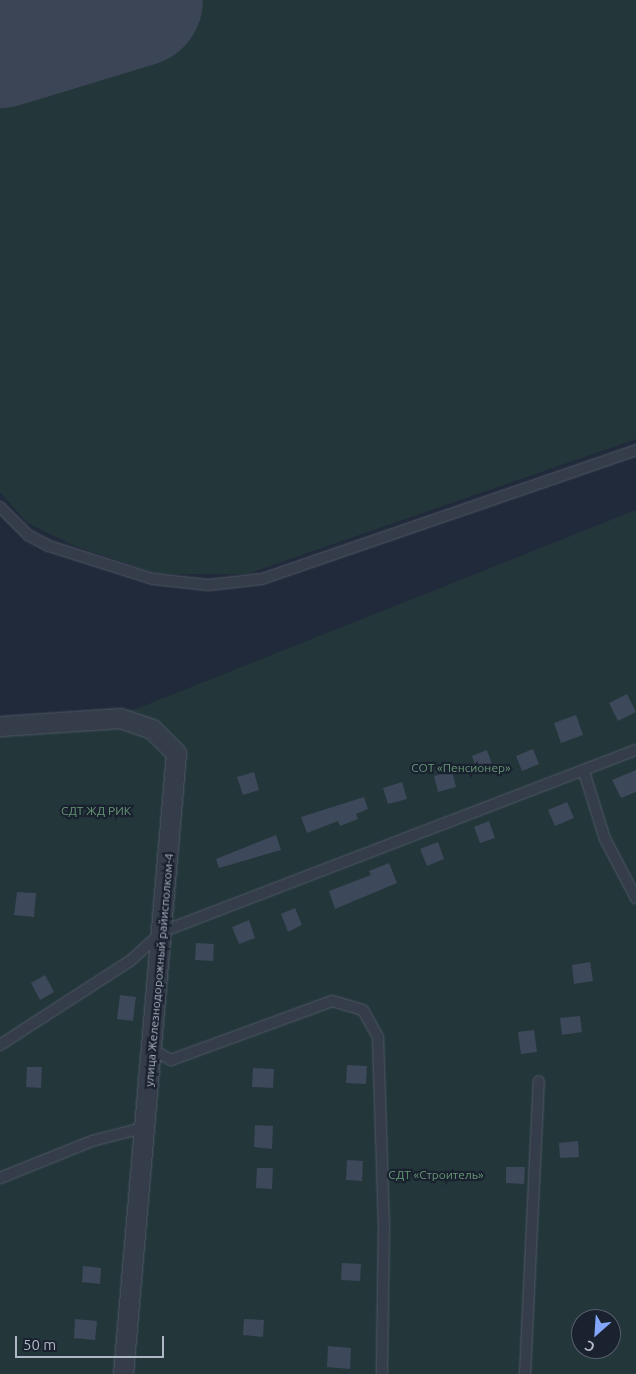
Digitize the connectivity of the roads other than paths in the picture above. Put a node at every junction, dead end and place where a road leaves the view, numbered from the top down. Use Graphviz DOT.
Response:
graph roads {
  1 [pos="636,450"];
  2 [pos="0,507"];
  3 [pos="0,726"];
  4 [pos="636,750"];
  5 [pos="584,772"];
  6 [pos="636,898"];
  7 [pos="167,930"];
  8 [pos="0,1045"];
  9 [pos="153,1050"];
  10 [pos="539,1081"];
  11 [pos="146,1127"];
  12 [pos="0,1178"];
  13 [pos="123,1374"];
  14 [pos="382,1374"];
  15 [pos="526,1374"];
  1 -- 2 [label="lane"];
  3 -- 7 [label="street, улица Железнодорожный райисполком-4"];
  4 -- 5 [label="lane"];
  5 -- 6 [label="lane"];
  5 -- 7 [label="lane"];
  7 -- 8 [label="lane"];
  7 -- 9 [label="street, улица Железнодорожный райисполком-4"];
  9 -- 11 [label="street, улица Железнодорожный райисполком-4"];
  9 -- 14 [label="lane"];
  10 -- 15 [label="lane"];
  11 -- 12 [label="lane"];
  11 -- 13 [label="street, улица Железнодорожный райисполком-4"];
}
